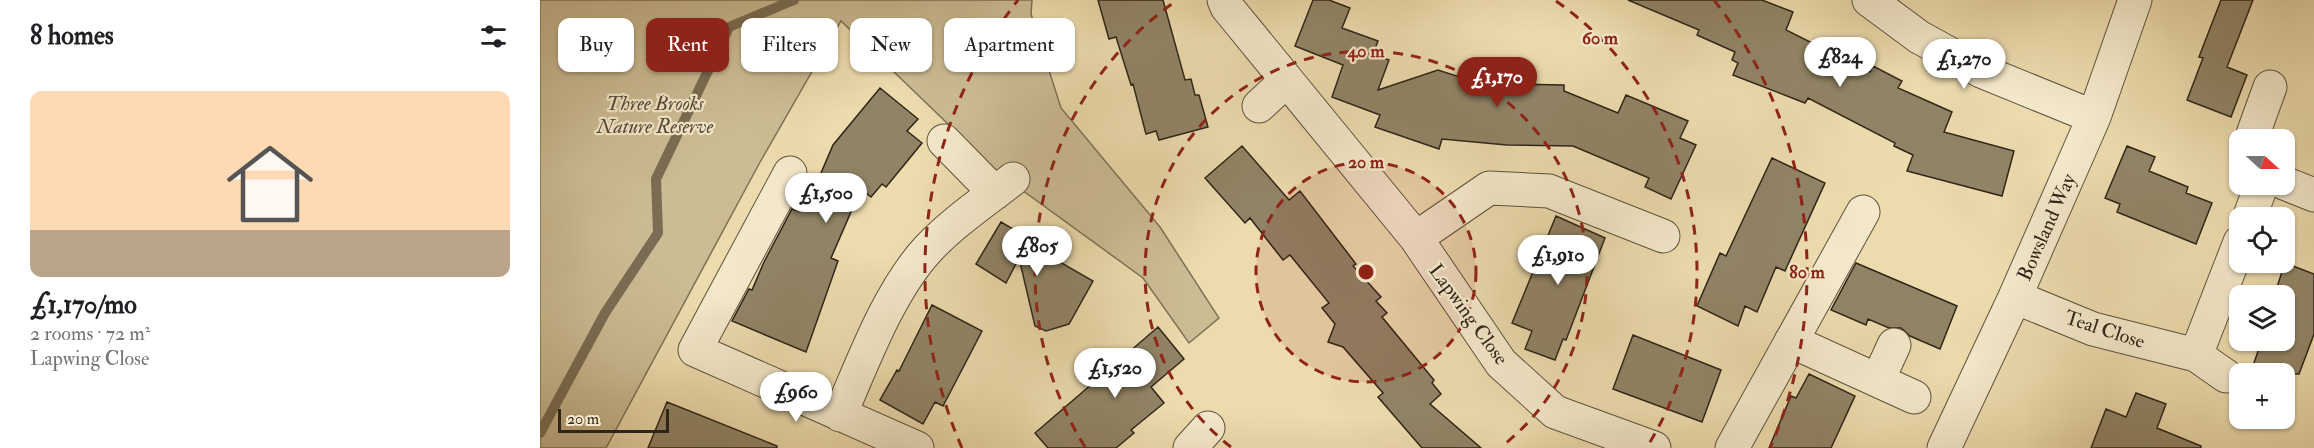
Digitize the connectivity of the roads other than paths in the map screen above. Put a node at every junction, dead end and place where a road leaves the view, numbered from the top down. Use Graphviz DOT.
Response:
graph roads {
  1 [pos="1224,0"];
  2 [pos="1869,0"];
  3 [pos="2135,0"];
  4 [pos="1286,81"];
  5 [pos="2270,87"];
  6 [pos="1259,106"];
  7 [pos="2094,117"];
  8 [pos="2255,129"];
  9 [pos="944,141"];
  10 [pos="790,173"];
  11 [pos="2295,187"];
  12 [pos="2314,195"];
  13 [pos="1863,212"];
  14 [pos="1663,236"];
  15 [pos="1416,238"];
  16 [pos="2229,270"];
  17 [pos="2015,297"];
  18 [pos="1791,341"];
  19 [pos="1894,345"];
  20 [pos="2196,355"];
  21 [pos="2226,376"];
  22 [pos="1878,380"];
  23 [pos="1914,397"];
  24 [pos="840,415"];
  25 [pos="917,448"];
  26 [pos="1654,448"];
  27 [pos="1732,448"];
  28 [pos="1944,448"];
  1 -- 4 [label="street, Lapwing Close"];
  2 -- 7 [label="street"];
  3 -- 7 [label="street, Bowsland Way"];
  4 -- 6 [label="street"];
  4 -- 15 [label="street, Lapwing Close"];
  5 -- 8 [label="street"];
  7 -- 17 [label="street, Bowsland Way"];
  9 -- 24 [label="street"];
  10 -- 24 [label="street"];
  11 -- 12 [label="street"];
  13 -- 18 [label="street"];
  14 -- 15 [label="street"];
  15 -- 26 [label="street, Lapwing Close"];
  16 -- 20 [label="street"];
  17 -- 20 [label="street, Teal Close"];
  17 -- 28 [label="street, Bowsland Way"];
  18 -- 22 [label="street"];
  18 -- 27 [label="street"];
  19 -- 22 [label="street"];
  20 -- 21 [label="street, Teal Close"];
  22 -- 23 [label="street"];
  24 -- 25 [label="street"];
}
